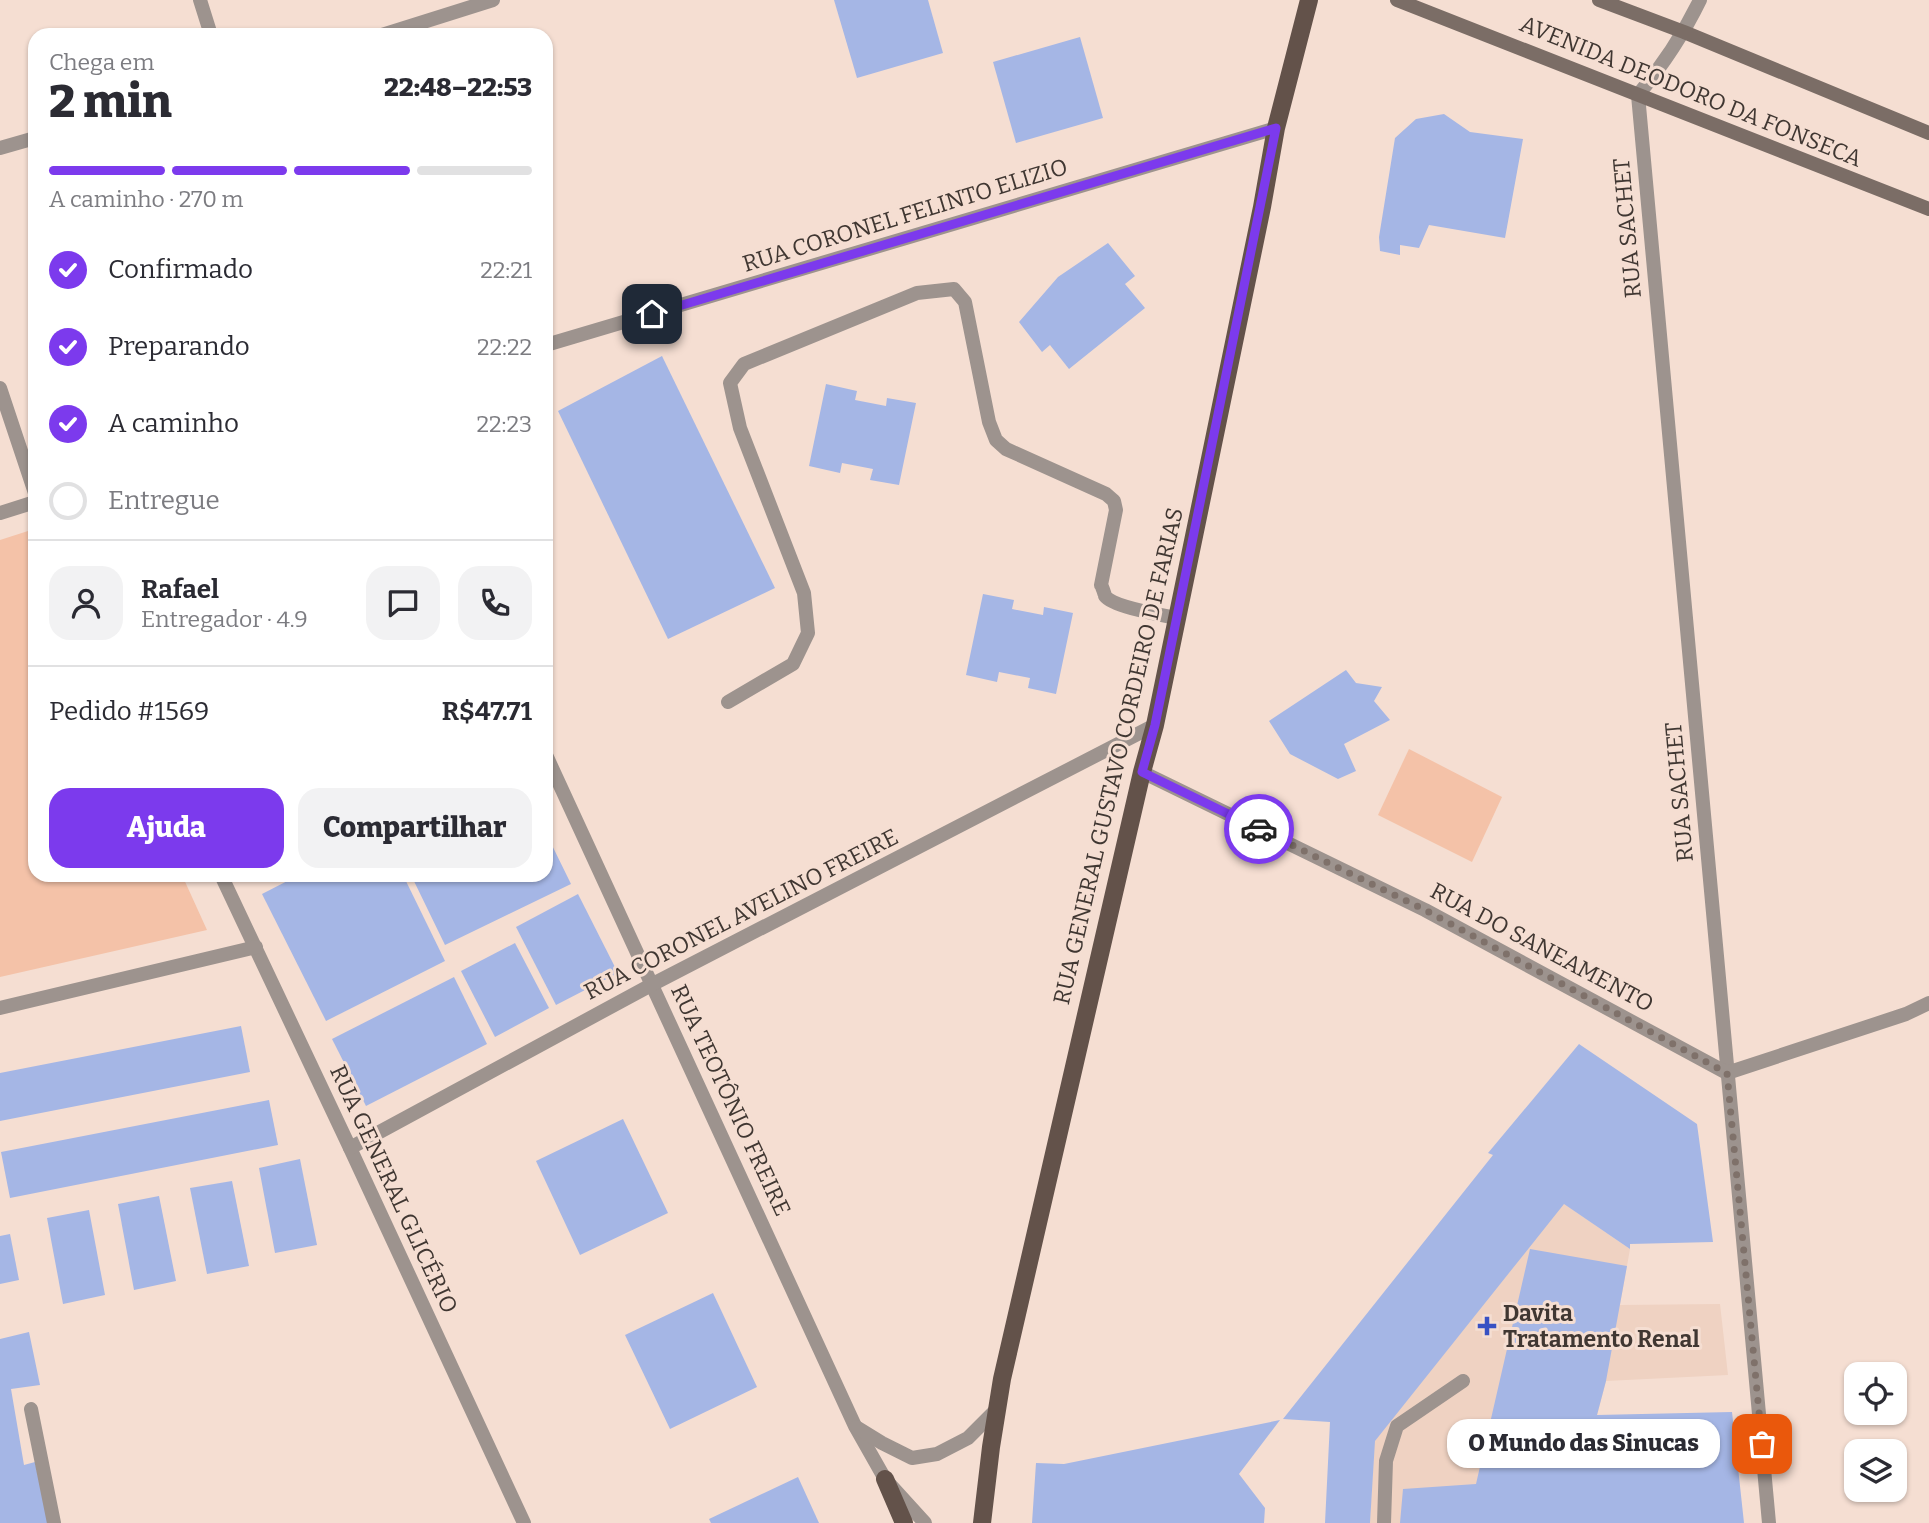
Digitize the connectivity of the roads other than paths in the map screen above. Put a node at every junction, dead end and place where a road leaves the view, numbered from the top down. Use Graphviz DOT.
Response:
graph roads {
  1 [pos="200,0"];
  2 [pos="493,0"];
  3 [pos="1309,0"];
  4 [pos="1397,0"];
  5 [pos="1600,0"];
  6 [pos="1700,0"];
  7 [pos="209,28"];
  8 [pos="404,28"];
  9 [pos="1684,32"];
  10 [pos="1638,95"];
  11 [pos="1276,128"];
  12 [pos="1929,133"];
  13 [pos="28,140"];
  14 [pos="0,148"];
  15 [pos="1929,209"];
  16 [pos="553,343"];
  17 [pos="0,388"];
  18 [pos="3,405"];
  19 [pos="28,474"];
  20 [pos="28,504"];
  21 [pos="0,513"];
  22 [pos="1176,618"];
  23 [pos="728,702"];
  24 [pos="1155,725"];
  25 [pos="553,770"];
  26 [pos="1142,772"];
  27 [pos="224,882"];
  28 [pos="256,947"];
  29 [pos="653,984"];
  30 [pos="1929,1003"];
  31 [pos="0,1009"];
  32 [pos="1727,1073"];
  33 [pos="350,1148"];
  34 [pos="1463,1381"];
  35 [pos="31,1409"];
  36 [pos="997,1409"];
  37 [pos="855,1426"];
  38 [pos="885,1479"];
  39 [pos="54,1523"];
  40 [pos="524,1523"];
  41 [pos="904,1523"];
  42 [pos="925,1523"];
  43 [pos="982,1523"];
  44 [pos="1384,1523"];
  45 [pos="1769,1523"];
  1 -- 7 [label="street"];
  2 -- 8 [label="street"];
  3 -- 11 [label="main road, RUA GENERAL GUSTAVO CORDEIRO DE FARIAS"];
  4 -- 10 [label="main road, AVENIDA DEODORO DA FONSECA"];
  5 -- 9 [label="main road"];
  6 -- 9 [label="street"];
  9 -- 10 [label="street"];
  9 -- 12 [label="main road"];
  10 -- 15 [label="main road, AVENIDA DEODORO DA FONSECA"];
  10 -- 32 [label="street, RUA SACHET"];
  11 -- 16 [label="street, RUA CORONEL FELINTO ELIZIO"];
  11 -- 22 [label="main road, RUA GENERAL GUSTAVO CORDEIRO DE FARIAS"];
  13 -- 14 [label="street"];
  17 -- 18 [label="street"];
  18 -- 19 [label="street"];
  20 -- 21 [label="street"];
  22 -- 23 [label="street"];
  22 -- 24 [label="main road, RUA GENERAL GUSTAVO CORDEIRO DE FARIAS"];
  24 -- 26 [label="main road, RUA GENERAL GUSTAVO CORDEIRO DE FARIAS"];
  24 -- 29 [label="street, RUA CORONEL AVELINO FREIRE"];
  25 -- 29 [label="street, RUA TEOTÔNIO FREIRE"];
  26 -- 32 [label="street, RUA DO SANEAMENTO"];
  26 -- 36 [label="main road, RUA GENERAL GUSTAVO CORDEIRO DE FARIAS"];
  27 -- 28 [label="street, RUA GENERAL GLICÉRIO"];
  28 -- 31 [label="street"];
  28 -- 33 [label="street, RUA GENERAL GLICÉRIO"];
  29 -- 33 [label="street, RUA CORONEL AVELINO FREIRE"];
  29 -- 37 [label="street, RUA TEOTÔNIO FREIRE"];
  30 -- 32 [label="street"];
  32 -- 45 [label="street, RUA SACHET"];
  33 -- 40 [label="street, RUA GENERAL GLICÉRIO"];
  34 -- 44 [label="street"];
  35 -- 39 [label="street"];
  36 -- 37 [label="street"];
  36 -- 43 [label="main road, RUA GENERAL GUSTAVO CORDEIRO DE FARIAS"];
  37 -- 38 [label="street, RUA TEOTÔNIO FREIRE"];
  38 -- 41 [label="main road"];
  38 -- 42 [label="street, RUA TEOTÔNIO FREIRE"];
}
